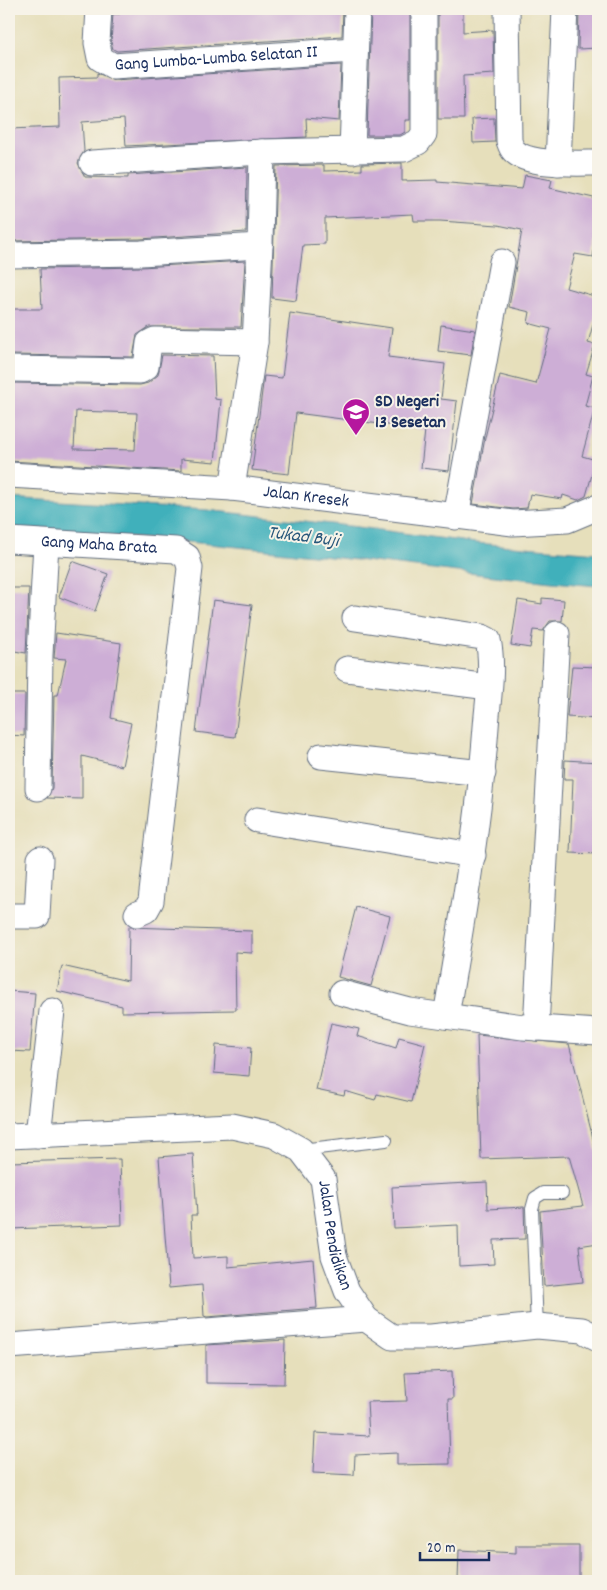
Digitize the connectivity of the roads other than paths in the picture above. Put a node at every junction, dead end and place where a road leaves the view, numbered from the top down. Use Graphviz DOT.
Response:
graph roads {
  1 [pos="100,9"];
  2 [pos="357,9"];
  3 [pos="424,9"];
  4 [pos="507,9"];
  5 [pos="565,9"];
  6 [pos="354,50"];
  7 [pos="352,151"];
  8 [pos="262,152"];
  9 [pos="92,163"];
  10 [pos="558,163"];
  11 [pos="598,163"];
  12 [pos="260,246"];
  13 [pos="9,255"];
  14 [pos="502,262"];
  15 [pos="255,342"];
  16 [pos="9,369"];
  17 [pos="9,475"];
  18 [pos="232,488"];
  19 [pos="598,507"];
  20 [pos="456,517"];
  21 [pos="9,540"];
  22 [pos="46,543"];
  23 [pos="355,618"];
  24 [pos="556,634"];
  25 [pos="347,669"];
  26 [pos="489,687"];
  27 [pos="320,756"];
  28 [pos="483,773"];
  29 [pos="38,788"];
  30 [pos="258,820"];
  31 [pos="473,855"];
  32 [pos="40,858"];
  33 [pos="137,914"];
  34 [pos="9,916"];
  35 [pos="342,993"];
  36 [pos="52,1011"];
  37 [pos="446,1016"];
  38 [pos="536,1028"];
  39 [pos="598,1032"];
  40 [pos="38,1135"];
  41 [pos="9,1136"];
  42 [pos="386,1140"];
  43 [pos="301,1150"];
  44 [pos="562,1193"];
  45 [pos="366,1319"];
  46 [pos="537,1326"];
  47 [pos="598,1338"];
  48 [pos="9,1346"];
  1 -- 6 [label="street, Gang Lumba-Lumba Selatan II"];
  2 -- 6 [label="street"];
  3 -- 7 [label="street"];
  4 -- 10 [label="street"];
  5 -- 10 [label="street"];
  6 -- 7 [label="street"];
  7 -- 8 [label="street"];
  8 -- 9 [label="street"];
  8 -- 12 [label="street"];
  10 -- 11 [label="street"];
  12 -- 13 [label="street"];
  12 -- 15 [label="street"];
  14 -- 20 [label="street"];
  15 -- 16 [label="street"];
  15 -- 18 [label="street"];
  17 -- 18 [label="street, Jalan Kresek"];
  18 -- 20 [label="street, Jalan Kresek"];
  19 -- 20 [label="street, Jalan Kresek"];
  21 -- 22 [label="street, Gang Maha Brata"];
  22 -- 29 [label="street"];
  22 -- 33 [label="street, Gang Maha Brata"];
  23 -- 26 [label="street"];
  24 -- 38 [label="street"];
  25 -- 26 [label="street"];
  26 -- 28 [label="street"];
  27 -- 28 [label="street"];
  28 -- 31 [label="street"];
  30 -- 31 [label="street"];
  31 -- 37 [label="street"];
  32 -- 34 [label="street"];
  35 -- 37 [label="street"];
  36 -- 40 [label="street"];
  37 -- 38 [label="street"];
  38 -- 39 [label="street"];
  40 -- 41 [label="street, Jalan Pendidikan"];
  40 -- 43 [label="street, Jalan Pendidikan"];
  42 -- 43 [label="lane"];
  43 -- 45 [label="street, Jalan Pendidikan"];
  44 -- 46 [label="lane"];
  45 -- 46 [label="street, Jalan Pendidikan"];
  45 -- 48 [label="street"];
  46 -- 47 [label="street, Jalan Pendidikan"];
}
